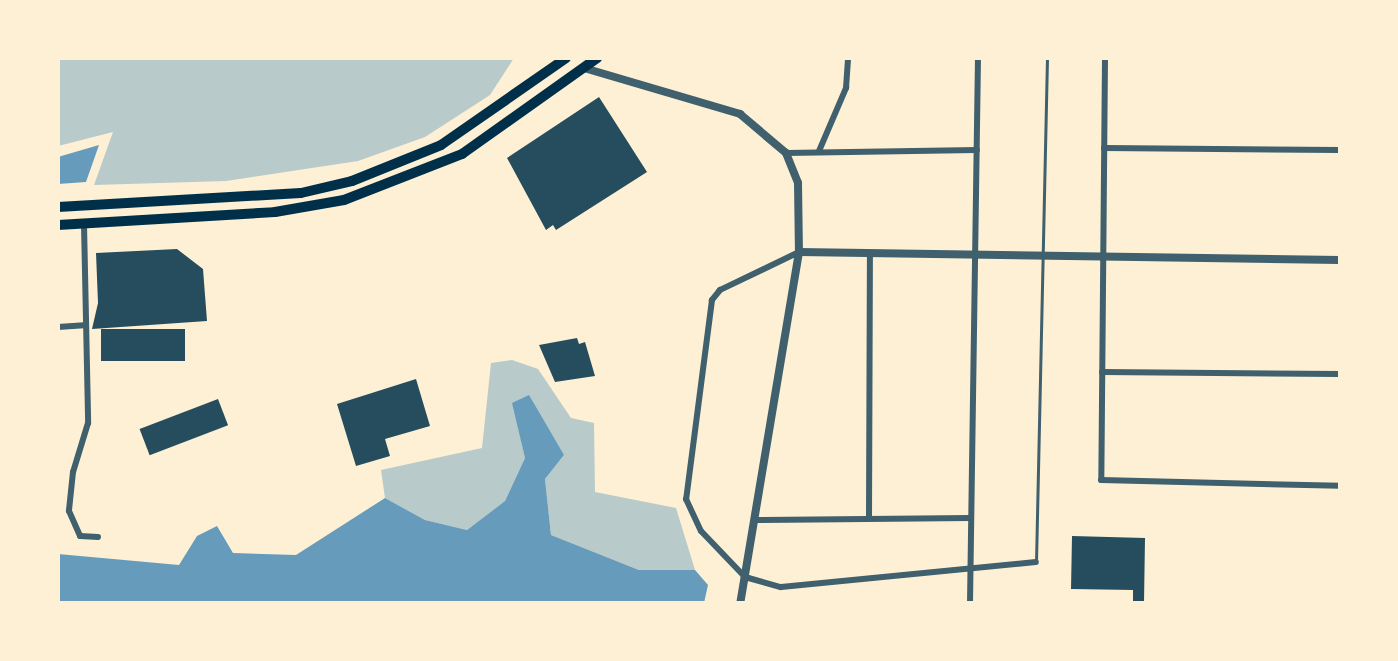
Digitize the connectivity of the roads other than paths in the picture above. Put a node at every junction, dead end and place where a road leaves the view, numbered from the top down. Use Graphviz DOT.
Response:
graph roads {
  1 [pos="566,58"];
  2 [pos="597,58"];
  3 [pos="848,58"];
  4 [pos="978,58"];
  5 [pos="1047,58"];
  6 [pos="1105,58"];
  7 [pos="584,68"];
  8 [pos="1104,148"];
  9 [pos="977,150"];
  10 [pos="1340,150"];
  11 [pos="819,151"];
  12 [pos="786,153"];
  13 [pos="58,207"];
  14 [pos="84,224"];
  15 [pos="58,225"];
  16 [pos="799,252"];
  17 [pos="870,254"];
  18 [pos="975,255"];
  19 [pos="1043,256"];
  20 [pos="1103,256"];
  21 [pos="1340,260"];
  22 [pos="84,325"];
  23 [pos="58,327"];
  24 [pos="1102,372"];
  25 [pos="1340,374"];
  26 [pos="1340,486"];
  27 [pos="869,518"];
  28 [pos="971,518"];
  29 [pos="754,520"];
  30 [pos="98,537"];
  31 [pos="1036,562"];
  32 [pos="971,567"];
  33 [pos="745,577"];
  34 [pos="740,603"];
  35 [pos="970,603"];
  1 -- 13 [label="main road"];
  2 -- 7 [label="main road"];
  3 -- 11 [label="street"];
  4 -- 9 [label="street"];
  5 -- 19 [label="lane"];
  6 -- 8 [label="street"];
  7 -- 12 [label="street"];
  7 -- 14 [label="main road"];
  8 -- 10 [label="street"];
  8 -- 20 [label="street"];
  9 -- 11 [label="street"];
  9 -- 18 [label="street"];
  11 -- 12 [label="street"];
  12 -- 16 [label="street"];
  14 -- 15 [label="main road"];
  14 -- 22 [label="street"];
  16 -- 17 [label="street"];
  16 -- 29 [label="street"];
  16 -- 33 [label="street"];
  17 -- 18 [label="street"];
  17 -- 27 [label="street"];
  18 -- 19 [label="street"];
  18 -- 28 [label="street"];
  19 -- 20 [label="street"];
  19 -- 31 [label="lane"];
  20 -- 21 [label="street"];
  20 -- 24 [label="street"];
  22 -- 23 [label="street"];
  22 -- 30 [label="street"];
  24 -- 25 [label="street"];
  24 -- 26 [label="street"];
  27 -- 28 [label="street"];
  27 -- 29 [label="street"];
  28 -- 32 [label="street"];
  29 -- 33 [label="street"];
  31 -- 32 [label="street"];
  32 -- 33 [label="street"];
  32 -- 35 [label="street"];
  33 -- 34 [label="street"];
}
